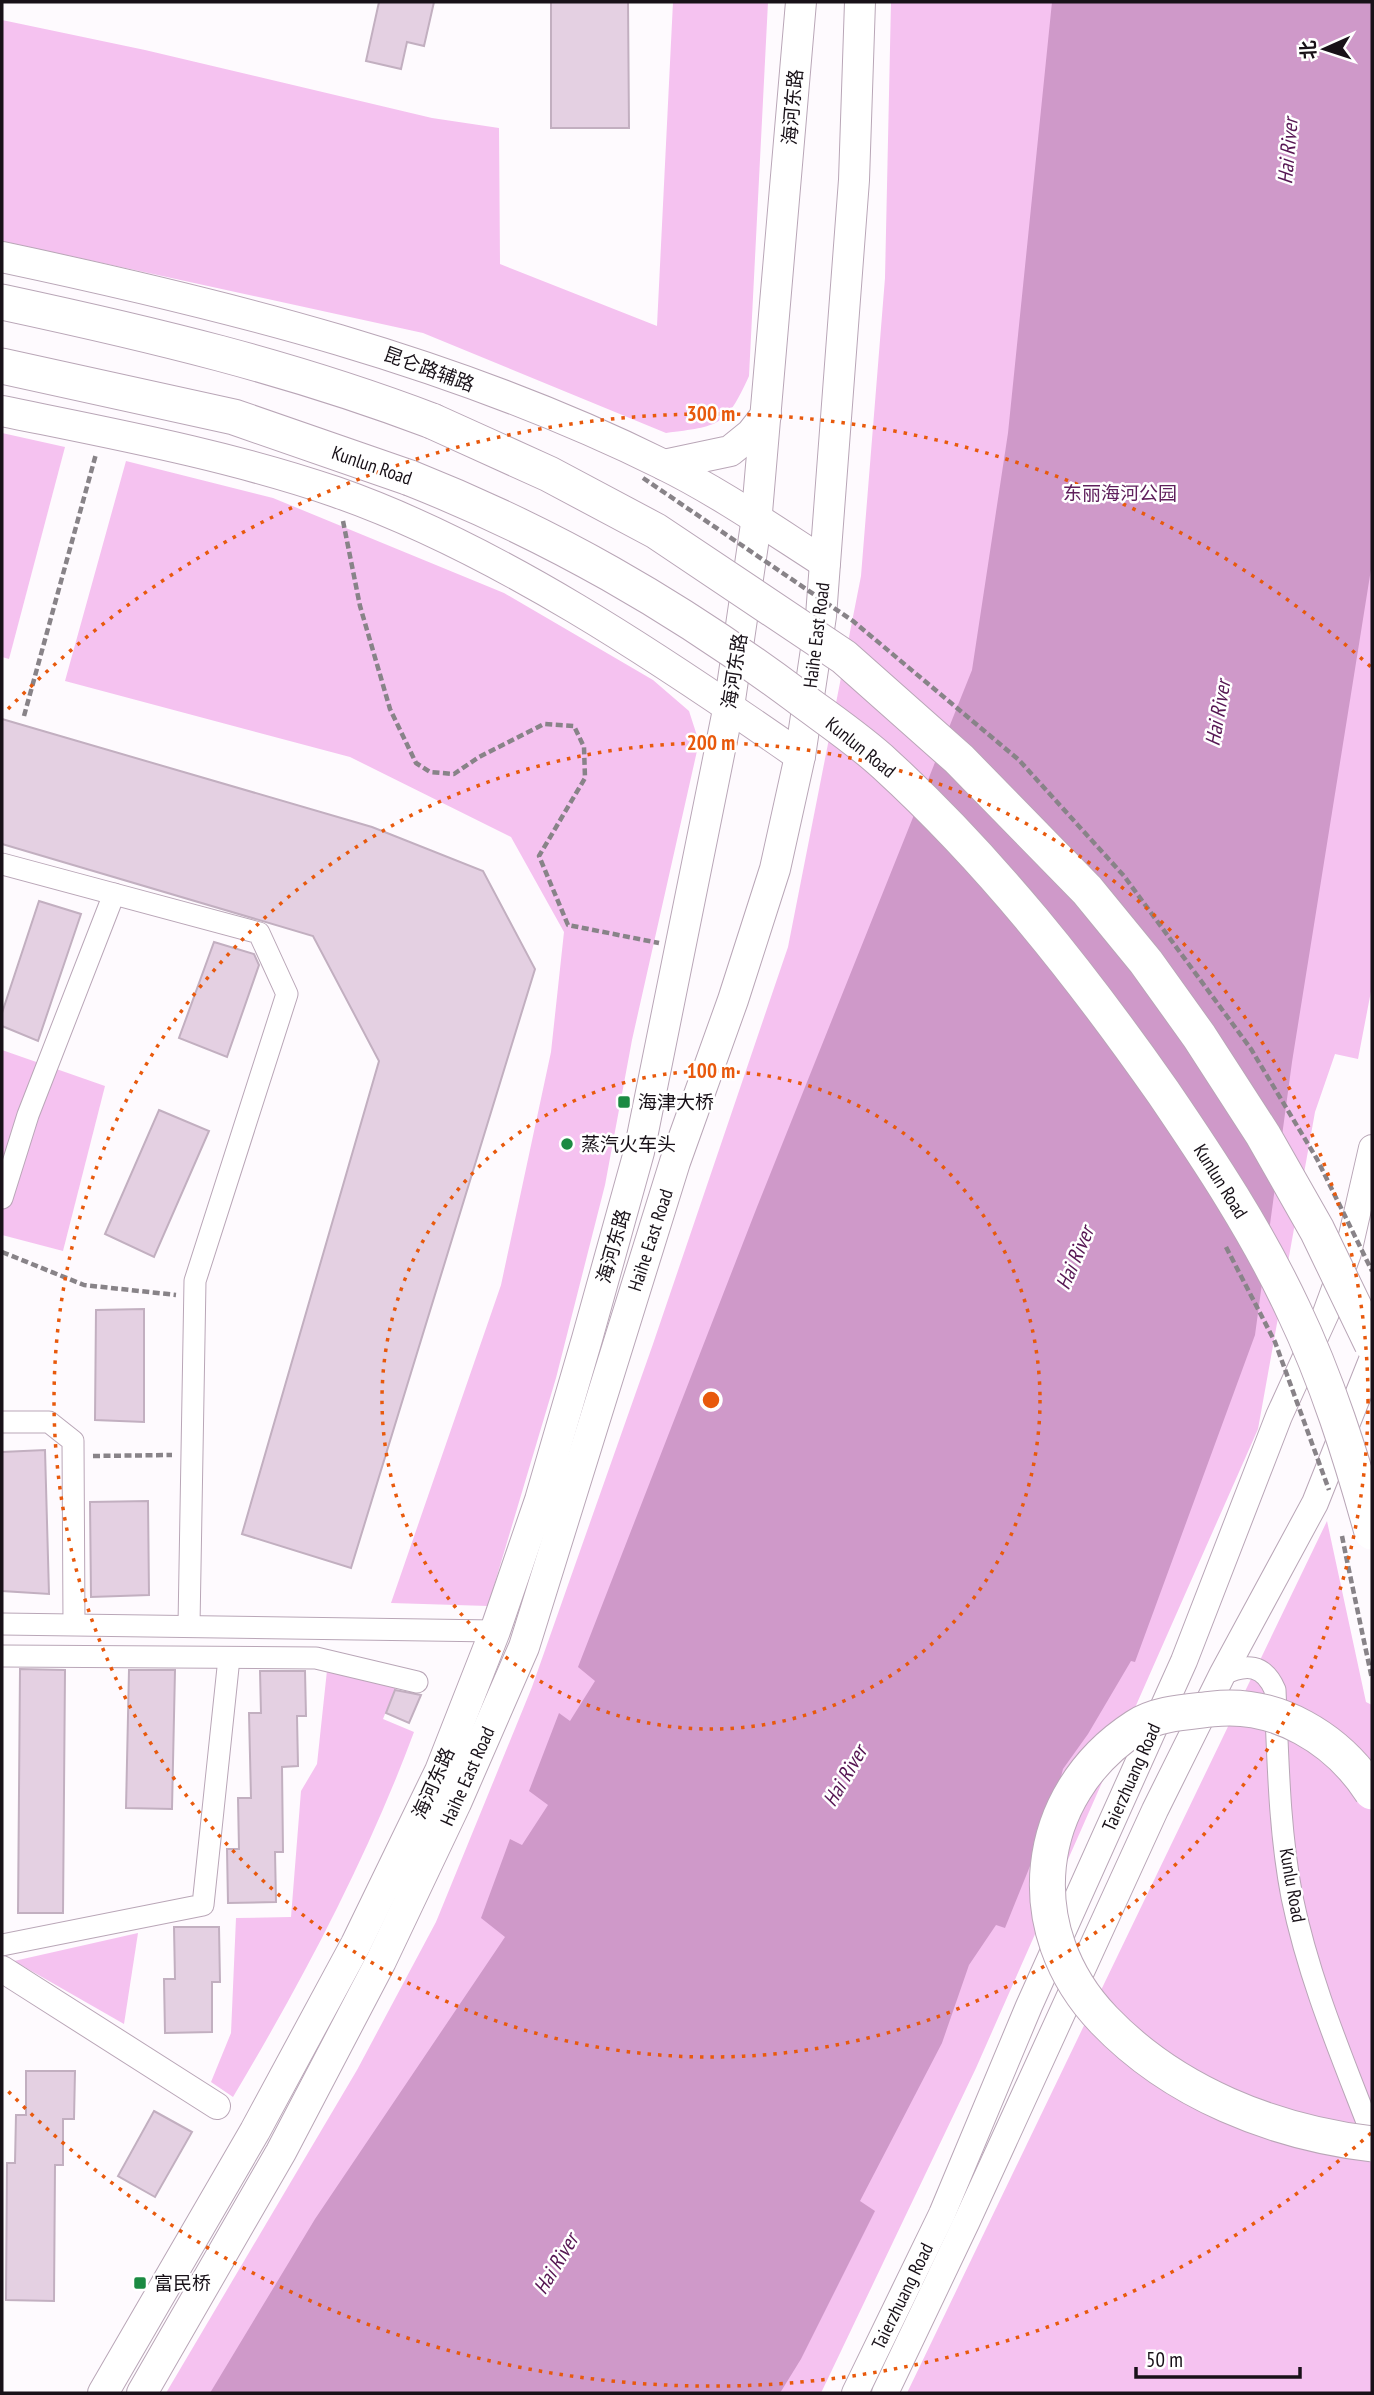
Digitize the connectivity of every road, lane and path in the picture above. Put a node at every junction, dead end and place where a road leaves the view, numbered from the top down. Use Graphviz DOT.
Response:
graph roads {
  1 [pos="801,2"];
  2 [pos="860,2"];
  3 [pos="2,257"];
  4 [pos="2,302"];
  5 [pos="2,366"];
  6 [pos="2,411"];
  7 [pos="766,415"];
  8 [pos="103,431"];
  9 [pos="664,465"];
  10 [pos="337,493"];
  11 [pos="749,517"];
  12 [pos="825,563"];
  13 [pos="821,616"];
  14 [pos="694,685"];
  15 [pos="808,701"];
  16 [pos="729,703"];
  17 [pos="24,716"];
  18 [pos="800,756"];
  19 [pos="716,770"];
  20 [pos="2,864"];
  21 [pos="114,894"];
  22 [pos="680,947"];
  23 [pos="1371,1165"];
  24 [pos="2,1198"];
  25 [pos="1224,1244"];
  26 [pos="2,1252"];
  27 [pos="194,1297"];
  28 [pos="1372,1344"];
  29 [pos="1372,1360"];
  30 [pos="2,1422"];
  31 [pos="192,1454"];
  32 [pos="75,1457"];
  33 [pos="1330,1494"];
  34 [pos="1357,1532"];
  35 [pos="2,1624"];
  36 [pos="74,1624"];
  37 [pos="189,1625"];
  38 [pos="495,1630"];
  39 [pos="2,1656"];
  40 [pos="229,1658"];
  41 [pos="1222,1675"];
  42 [pos="1372,1679"];
  43 [pos="417,1682"];
  44 [pos="1372,1792"];
  45 [pos="2,1945"];
  46 [pos="2,1969"];
  47 [pos="217,2106"];
  48 [pos="1372,2134"];
  49 [pos="1372,2144"];
  50 [pos="103,2393"];
  51 [pos="142,2393"];
  52 [pos="855,2393"];
  53 [pos="884,2393"];
  1 -- 7 [label="main road, 海河东路"];
  2 -- 12 [label="main road, Haihe East Road"];
  3 -- 9 [label="main road, 昆仑路辅路"];
  4 -- 28 [label="highway, bridge"];
  5 -- 34 [label="highway, Kunlun Road, bridge"];
  6 -- 8 [label="main road"];
  7 -- 9 [label="main road"];
  7 -- 11 [label="main road, 海河东路"];
  8 -- 10 [label="main road"];
  8 -- 17 [label="path"];
  9 -- 11 [label="main road, 昆仑路辅路"];
  10 -- 14 [label="main road"];
  10 -- 22 [label="path"];
  11 -- 12 [label="main road, 昆仑路辅路"];
  11 -- 13 [label="main road"];
  11 -- 16 [label="main road, 海河东路"];
  12 -- 13 [label="main road, Haihe East Road"];
  13 -- 15 [label="main road, Haihe East Road"];
  14 -- 16 [label="main road"];
  14 -- 19 [label="main road"];
  15 -- 16 [label="main road"];
  15 -- 18 [label="main road, Haihe East Road"];
  16 -- 18 [label="main road"];
  16 -- 19 [label="main road, 海河东路"];
  18 -- 51 [label="main road, Haihe East Road"];
  19 -- 22 [label="main road, 海河东路"];
  20 -- 21 [label="street"];
  21 -- 24 [label="street"];
  21 -- 27 [label="street"];
  22 -- 38 [label="main road, 海河东路"];
  23 -- 52 [label="street, Taierzhuang Road"];
  25 -- 33 [label="path, bridge"];
  26 -- 27 [label="path"];
  27 -- 31 [label="street"];
  29 -- 41 [label="street, Taierzhuang Road"];
  30 -- 32 [label="street"];
  31 -- 32 [label="path"];
  31 -- 37 [label="street"];
  32 -- 36 [label="street"];
  34 -- 42 [label="path, bridge"];
  35 -- 36 [label="street"];
  36 -- 37 [label="street"];
  37 -- 38 [label="street"];
  38 -- 50 [label="main road, 海河东路"];
  39 -- 40 [label="street"];
  40 -- 43 [label="street"];
  40 -- 45 [label="street"];
  41 -- 48 [label="street, Kunlu Road"];
  41 -- 53 [label="street, Taierzhuang Road"];
  44 -- 49 [label="highway, bridge"];
  46 -- 47 [label="street"];
}
